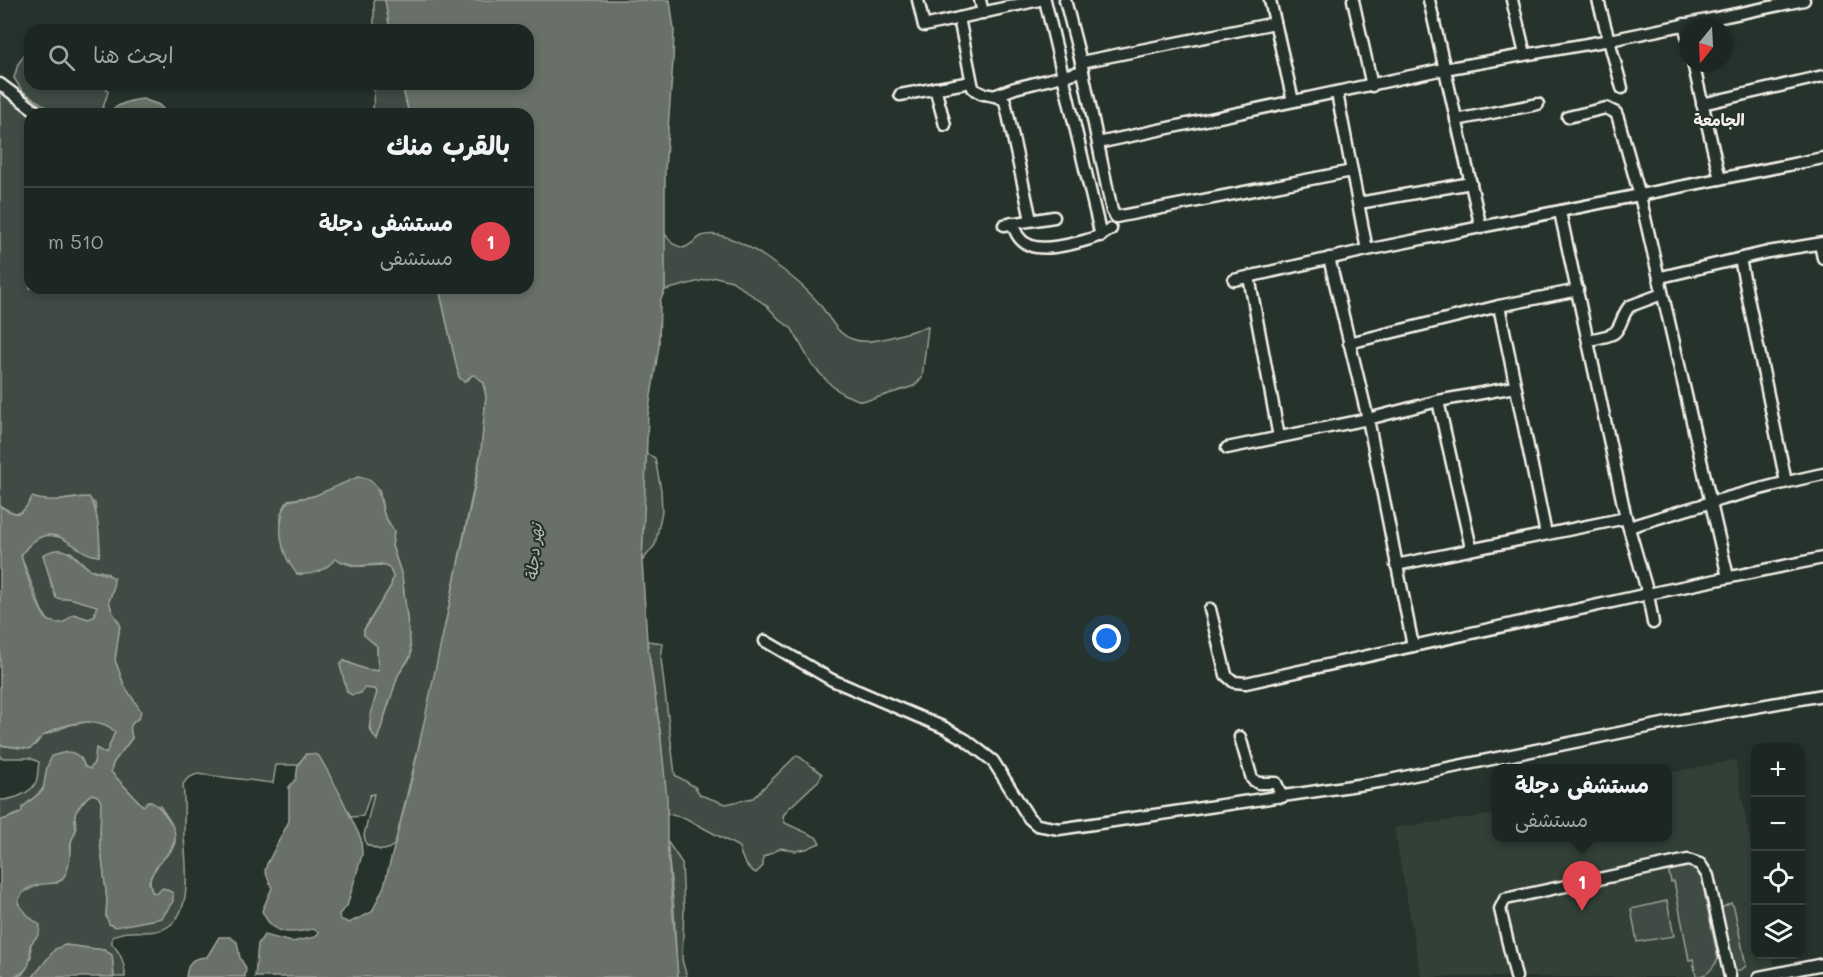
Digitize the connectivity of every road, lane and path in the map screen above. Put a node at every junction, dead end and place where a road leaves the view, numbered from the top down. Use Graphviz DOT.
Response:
graph roads {
  1 [pos="918,0"];
  2 [pos="980,0"];
  3 [pos="1039,0"];
  4 [pos="1045,0"];
  5 [pos="1065,0"];
  6 [pos="1270,0"];
  7 [pos="1353,0"];
  8 [pos="1429,0"];
  9 [pos="1512,0"];
  10 [pos="1598,0"];
  11 [pos="1803,0"];
  12 [pos="1760,4"];
  13 [pos="983,13"];
  14 [pos="959,18"];
  15 [pos="1707,18"];
  16 [pos="1275,23"];
  17 [pos="1679,25"];
  18 [pos="1610,40"];
  19 [pos="1526,54"];
  20 [pos="1082,67"];
  21 [pos="1444,69"];
  22 [pos="1695,72"];
  23 [pos="1063,76"];
  24 [pos="1823,76"];
  25 [pos="971,82"];
  26 [pos="0,84"];
  27 [pos="1372,86"];
  28 [pos="935,88"];
  29 [pos="1622,88"];
  30 [pos="1337,93"];
  31 [pos="900,96"];
  32 [pos="994,96"];
  33 [pos="1293,101"];
  34 [pos="1538,104"];
  35 [pos="1702,104"];
  36 [pos="32,108"];
  37 [pos="1568,117"];
  38 [pos="1456,120"];
  39 [pos="945,125"];
  40 [pos="1098,143"];
  41 [pos="1823,158"];
  42 [pos="1352,171"];
  43 [pos="1720,179"];
  44 [pos="1471,183"];
  45 [pos="1640,196"];
  46 [pos="1359,203"];
  47 [pos="1560,213"];
  48 [pos="1054,217"];
  49 [pos="1031,220"];
  50 [pos="1481,228"];
  51 [pos="1111,229"];
  52 [pos="1101,236"];
  53 [pos="1821,243"];
  54 [pos="1367,250"];
  55 [pos="1329,258"];
  56 [pos="1823,258"];
  57 [pos="1740,260"];
  58 [pos="1249,277"];
  59 [pos="1659,279"];
  60 [pos="1234,280"];
  61 [pos="1578,290"];
  62 [pos="1662,294"];
  63 [pos="1499,306"];
  64 [pos="1589,340"];
  65 [pos="1349,343"];
  66 [pos="1515,387"];
  67 [pos="1438,401"];
  68 [pos="1368,419"];
  69 [pos="1279,437"];
  70 [pos="1227,448"];
  71 [pos="1823,474"];
  72 [pos="1786,482"];
  73 [pos="1710,502"];
  74 [pos="1627,522"];
  75 [pos="1546,534"];
  76 [pos="1471,548"];
  77 [pos="1823,558"];
  78 [pos="1396,565"];
  79 [pos="1728,577"];
  80 [pos="1648,594"];
  81 [pos="1210,609"];
  82 [pos="1653,623"];
  83 [pos="765,641"];
  84 [pos="1413,646"];
  85 [pos="1823,695"];
  86 [pos="1240,737"];
  87 [pos="1282,797"];
  88 [pos="1823,964"];
  89 [pos="1516,977"];
  90 [pos="1730,977"];
  91 [pos="1759,977"];
  1 -- 14 [label="street"];
  2 -- 13 [label="street"];
  3 -- 13 [label="street"];
  4 -- 23 [label="street"];
  5 -- 20 [label="street"];
  6 -- 16 [label="street"];
  7 -- 27 [label="street"];
  8 -- 21 [label="street"];
  9 -- 19 [label="street"];
  10 -- 18 [label="street"];
  11 -- 12 [label="street"];
  12 -- 15 [label="street"];
  13 -- 14 [label="street"];
  14 -- 25 [label="street"];
  16 -- 20 [label="street"];
  16 -- 33 [label="street"];
  17 -- 18 [label="street"];
  18 -- 19 [label="street"];
  18 -- 29 [label="street"];
  19 -- 21 [label="street"];
  20 -- 23 [label="street"];
  20 -- 40 [label="street"];
  21 -- 27 [label="street"];
  21 -- 38 [label="street"];
  22 -- 35 [label="street"];
  23 -- 32 [label="street"];
  23 -- 52 [label="street"];
  24 -- 35 [label="street"];
  25 -- 28 [label="street"];
  25 -- 32 [label="street"];
  26 -- 36 [label="street"];
  27 -- 30 [label="street"];
  28 -- 31 [label="street"];
  28 -- 39 [label="street"];
  30 -- 33 [label="street"];
  30 -- 42 [label="street"];
  32 -- 49 [label="street"];
  33 -- 40 [label="street"];
  34 -- 38 [label="street"];
  35 -- 43 [label="street"];
  37 -- 45 [label="street"];
  38 -- 44 [label="street"];
  40 -- 42 [label="street"];
  41 -- 43 [label="street"];
  42 -- 46 [label="street"];
  43 -- 45 [label="street"];
  44 -- 46 [label="street"];
  44 -- 50 [label="street"];
  45 -- 47 [label="street"];
  45 -- 59 [label="street"];
  46 -- 54 [label="street"];
  47 -- 50 [label="street"];
  47 -- 61 [label="street"];
  48 -- 49 [label="street"];
  49 -- 52 [label="street"];
  50 -- 54 [label="street"];
  51 -- 52 [label="street"];
  53 -- 56 [label="street"];
  53 -- 57 [label="street"];
  54 -- 55 [label="street"];
  55 -- 58 [label="street"];
  55 -- 65 [label="street"];
  57 -- 59 [label="street"];
  57 -- 72 [label="street"];
  58 -- 60 [label="street"];
  58 -- 69 [label="street"];
  59 -- 62 [label="street"];
  61 -- 63 [label="street"];
  61 -- 64 [label="street"];
  62 -- 64 [label="street"];
  62 -- 73 [label="street"];
  63 -- 65 [label="street"];
  63 -- 66 [label="street"];
  64 -- 74 [label="street"];
  65 -- 68 [label="street"];
  66 -- 67 [label="street"];
  66 -- 75 [label="street"];
  67 -- 68 [label="street"];
  67 -- 76 [label="street"];
  68 -- 69 [label="street"];
  68 -- 78 [label="street"];
  69 -- 70 [label="street"];
  71 -- 72 [label="street"];
  72 -- 73 [label="street"];
  73 -- 74 [label="street"];
  73 -- 79 [label="street"];
  74 -- 75 [label="street"];
  74 -- 80 [label="street"];
  75 -- 76 [label="street"];
  76 -- 78 [label="street"];
  77 -- 79 [label="street"];
  78 -- 84 [label="street"];
  79 -- 80 [label="street"];
  80 -- 82 [label="street"];
  80 -- 84 [label="street"];
  81 -- 84 [label="street"];
  83 -- 87 [label="street"];
  85 -- 87 [label="street"];
  86 -- 87 [label="street"];
  88 -- 91 [label="street"];
  89 -- 90 [label="street"];
}
